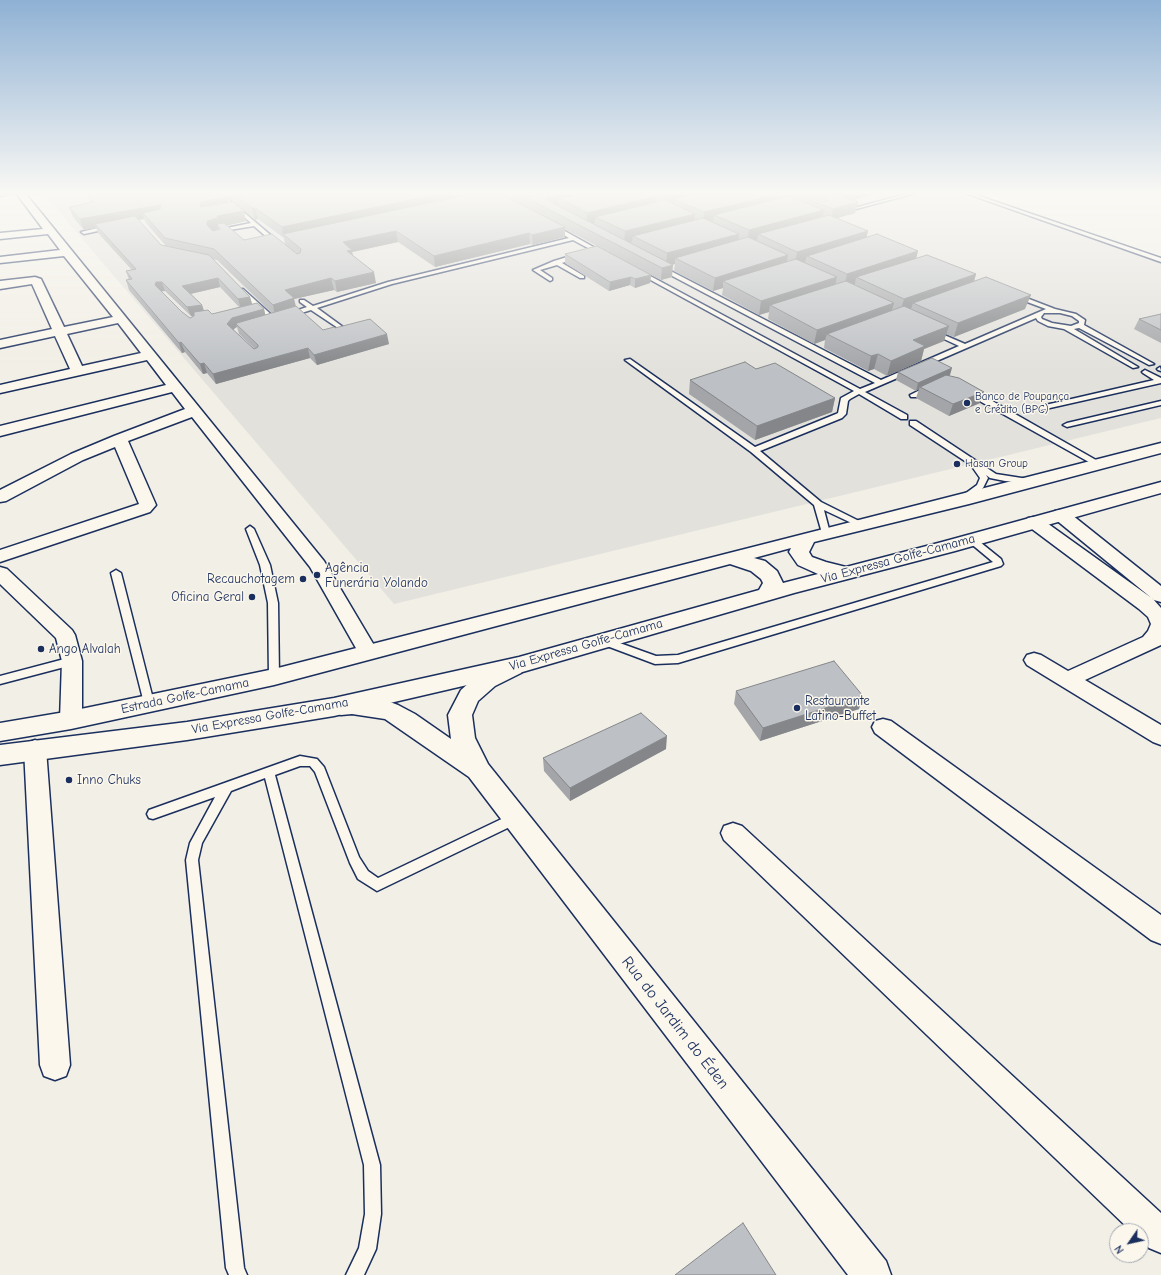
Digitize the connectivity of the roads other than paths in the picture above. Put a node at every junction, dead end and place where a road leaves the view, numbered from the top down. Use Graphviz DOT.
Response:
graph roads {
  1 [pos="63,252"];
  2 [pos="67,252"];
  3 [pos="515,252"];
  4 [pos="602,252"];
  5 [pos="1140,252"];
  6 [pos="584,254"];
  7 [pos="612,258"];
  8 [pos="0,260"];
  9 [pos="1161,260"];
  10 [pos="556,262"];
  11 [pos="652,263"];
  12 [pos="673,268"];
  13 [pos="632,269"];
  14 [pos="666,270"];
  15 [pos="582,277"];
  16 [pos="550,279"];
  17 [pos="235,283"];
  18 [pos="0,285"];
  19 [pos="720,292"];
  20 [pos="1010,293"];
  21 [pos="712,295"];
  22 [pos="302,301"];
  23 [pos="312,308"];
  24 [pos="261,309"];
  25 [pos="1053,310"];
  26 [pos="246,311"];
  27 [pos="1038,315"];
  28 [pos="766,317"];
  29 [pos="121,319"];
  30 [pos="760,319"];
  31 [pos="274,320"];
  32 [pos="266,322"];
  33 [pos="1080,326"];
  34 [pos="341,328"];
  35 [pos="1067,328"];
  36 [pos="926,329"];
  37 [pos="60,332"];
  38 [pos="0,344"];
  39 [pos="821,345"];
  40 [pos="966,347"];
  41 [pos="814,348"];
  42 [pos="150,355"];
  43 [pos="628,360"];
  44 [pos="1150,364"];
  45 [pos="1136,367"];
  46 [pos="78,372"];
  47 [pos="1145,372"];
  48 [pos="1161,381"];
  49 [pos="881,383"];
  50 [pos="941,383"];
  51 [pos="174,387"];
  52 [pos="963,388"];
  53 [pos="0,389"];
  54 [pos="860,392"];
  55 [pos="914,395"];
  56 [pos="1161,403"];
  57 [pos="1041,408"];
  58 [pos="194,410"];
  59 [pos="904,417"];
  60 [pos="913,423"];
  61 [pos="1067,425"];
  62 [pos="0,431"];
  63 [pos="119,439"];
  64 [pos="1161,448"];
  65 [pos="754,450"];
  66 [pos="1100,464"];
  67 [pos="976,466"];
  68 [pos="1036,480"];
  69 [pos="1161,487"];
  70 [pos="0,497"];
  71 [pos="962,500"];
  72 [pos="818,504"];
  73 [pos="1061,515"];
  74 [pos="1034,522"];
  75 [pos="863,524"];
  76 [pos="250,529"];
  77 [pos="816,536"];
  78 [pos="972,540"];
  79 [pos="0,556"];
  80 [pos="730,558"];
  81 [pos="847,572"];
  82 [pos="0,573"];
  83 [pos="116,573"];
  84 [pos="767,594"];
  85 [pos="1161,596"];
  86 [pos="1156,639"];
  87 [pos="602,641"];
  88 [pos="368,652"];
  89 [pos="1034,660"];
  90 [pos="72,661"];
  91 [pos="519,664"];
  92 [pos="274,677"];
  93 [pos="0,680"];
  94 [pos="1069,680"];
  95 [pos="149,703"];
  96 [pos="334,707"];
  97 [pos="71,720"];
  98 [pos="883,727"];
  99 [pos="0,732"];
  100 [pos="1161,736"];
  101 [pos="35,749"];
  102 [pos="0,754"];
  103 [pos="479,771"];
  104 [pos="269,772"];
  105 [pos="227,787"];
  106 [pos="154,814"];
  107 [pos="516,818"];
  108 [pos="733,833"];
  109 [pos="1161,931"];
  110 [pos="55,1065"];
  111 [pos="1161,1236"];
  112 [pos="867,1273"];
  113 [pos="238,1275"];
  114 [pos="355,1275"];
  1 -- 8 [label="street"];
  2 -- 29 [label="street"];
  3 -- 23 [label="lane"];
  4 -- 7 [label="lane"];
  5 -- 9 [label="lane"];
  6 -- 10 [label="lane"];
  10 -- 15 [label="lane"];
  10 -- 16 [label="lane"];
  11 -- 14 [label="lane"];
  12 -- 14 [label="lane"];
  13 -- 54 [label="lane"];
  14 -- 21 [label="lane"];
  17 -- 24 [label="lane"];
  18 -- 37 [label="street"];
  19 -- 21 [label="lane"];
  20 -- 25 [label="lane"];
  21 -- 30 [label="lane"];
  22 -- 23 [label="lane"];
  23 -- 31 [label="lane"];
  23 -- 34 [label="lane"];
  24 -- 26 [label="lane"];
  24 -- 31 [label="lane"];
  25 -- 27 [label="lane"];
  25 -- 33 [label="lane"];
  27 -- 35 [label="lane"];
  27 -- 40 [label="lane"];
  28 -- 30 [label="lane"];
  29 -- 37 [label="street"];
  29 -- 42 [label="street"];
  30 -- 41 [label="lane"];
  31 -- 32 [label="lane"];
  33 -- 35 [label="lane"];
  33 -- 44 [label="lane"];
  35 -- 45 [label="lane"];
  36 -- 40 [label="lane"];
  37 -- 38 [label="street"];
  37 -- 46 [label="street"];
  39 -- 41 [label="lane"];
  40 -- 49 [label="lane"];
  41 -- 49 [label="lane"];
  42 -- 46 [label="street"];
  42 -- 51 [label="street"];
  43 -- 65 [label="lane"];
  46 -- 53 [label="street"];
  47 -- 48 [label="lane"];
  48 -- 57 [label="lane"];
  49 -- 54 [label="lane"];
  50 -- 55 [label="lane"];
  51 -- 58 [label="street"];
  51 -- 62 [label="street"];
  52 -- 66 [label="lane"];
  54 -- 59 [label="lane"];
  54 -- 65 [label="lane"];
  56 -- 61 [label="lane"];
  58 -- 63 [label="street"];
  58 -- 88 [label="street"];
  60 -- 67 [label="lane"];
  63 -- 70 [label="street"];
  63 -- 79 [label="street"];
  64 -- 66 [label="main road"];
  65 -- 72 [label="lane"];
  66 -- 68 [label="main road"];
  67 -- 68 [label="lane"];
  67 -- 71 [label="lane"];
  68 -- 71 [label="main road"];
  69 -- 73 [label="main road, Via Expressa Golfe-Camama"];
  71 -- 75 [label="main road"];
  72 -- 75 [label="lane"];
  72 -- 77 [label="lane"];
  73 -- 74 [label="main road, Via Expressa Golfe-Camama"];
  73 -- 85 [label="street"];
  74 -- 78 [label="main road, Via Expressa Golfe-Camama"];
  74 -- 86 [label="street"];
  75 -- 77 [label="main road"];
  76 -- 92 [label="lane"];
  77 -- 80 [label="main road"];
  77 -- 81 [label="main road"];
  78 -- 81 [label="main road, Via Expressa Golfe-Camama"];
  78 -- 87 [label="lane"];
  80 -- 84 [label="main road"];
  80 -- 88 [label="main road"];
  81 -- 84 [label="main road, Via Expressa Golfe-Camama"];
  82 -- 90 [label="street"];
  83 -- 95 [label="lane"];
  84 -- 87 [label="main road, Via Expressa Golfe-Camama"];
  86 -- 94 [label="street"];
  87 -- 91 [label="main road, Via Expressa Golfe-Camama"];
  88 -- 92 [label="main road, Estrada Golfe-Camama"];
  89 -- 94 [label="street"];
  90 -- 93 [label="lane"];
  90 -- 97 [label="street"];
  91 -- 96 [label="main road, Via Expressa Golfe-Camama"];
  91 -- 103 [label="main road"];
  92 -- 95 [label="main road, Estrada Golfe-Camama"];
  94 -- 100 [label="street"];
  95 -- 97 [label="main road, Estrada Golfe-Camama"];
  96 -- 101 [label="main road, Via Expressa Golfe-Camama"];
  96 -- 103 [label="main road"];
  97 -- 99 [label="main road, Estrada Golfe-Camama"];
  98 -- 109 [label="street"];
  101 -- 102 [label="main road, Via Expressa Golfe-Camama"];
  101 -- 110 [label="street"];
  103 -- 107 [label="main road, Rua do Jardim do Éden"];
  104 -- 105 [label="lane"];
  104 -- 107 [label="lane"];
  104 -- 114 [label="lane"];
  105 -- 106 [label="lane"];
  105 -- 113 [label="lane"];
  107 -- 112 [label="main road, Rua do Jardim do Éden"];
  108 -- 111 [label="street"];
}
